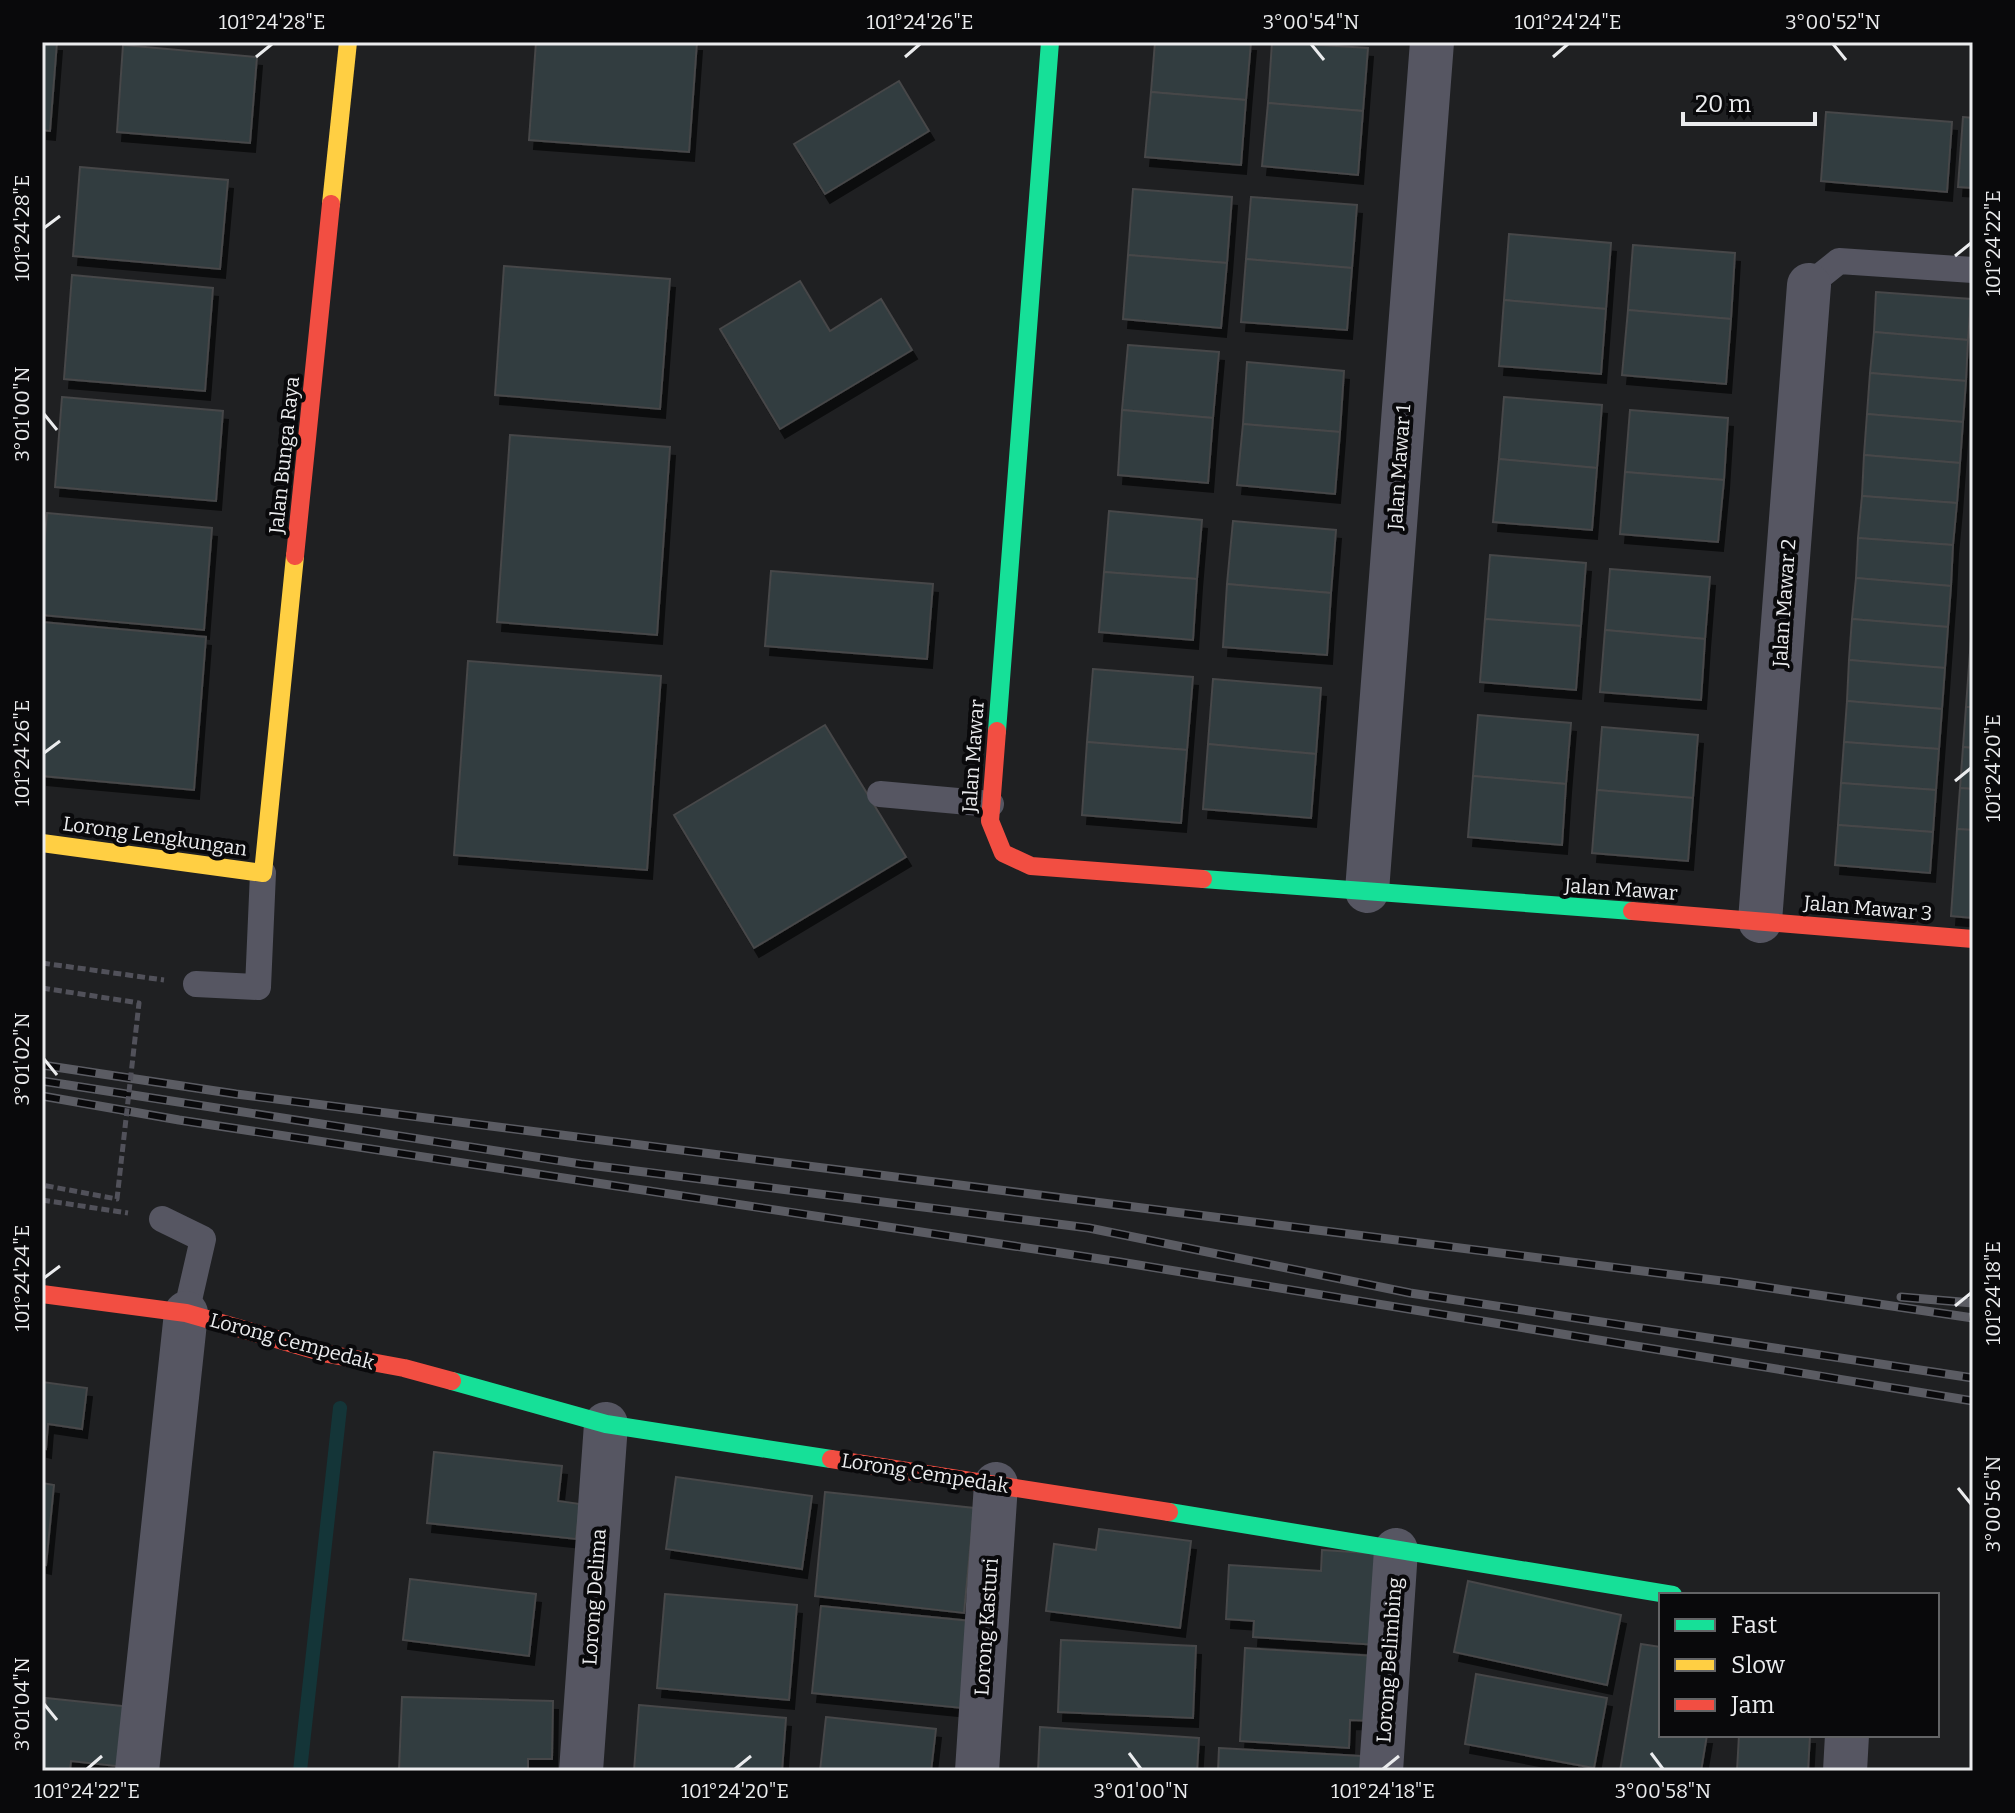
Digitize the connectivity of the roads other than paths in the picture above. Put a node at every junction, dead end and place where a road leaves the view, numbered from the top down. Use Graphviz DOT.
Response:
graph roads {
  1 [pos="348,42"];
  2 [pos="1050,42"];
  3 [pos="1432,42"];
  4 [pos="1973,270"];
  5 [pos="1809,285"];
  6 [pos="880,794"];
  7 [pos="991,804"];
  8 [pos="42,843"];
  9 [pos="263,873"];
  10 [pos="1367,891"];
  11 [pos="1760,921"];
  12 [pos="1973,939"];
  13 [pos="196,984"];
  14 [pos="162,1219"];
  15 [pos="42,1294"];
  16 [pos="186,1313"];
  17 [pos="606,1424"];
  18 [pos="996,1484"];
  19 [pos="1396,1550"];
  20 [pos="1661,1593"];
  21 [pos="1847,1737"];
  22 [pos="137,1771"];
  23 [pos="581,1771"];
  24 [pos="977,1771"];
  25 [pos="1381,1771"];
  26 [pos="1845,1771"];
  1 -- 9 [label="street, Jalan Bunga Raya"];
  2 -- 7 [label="street, Jalan Mawar"];
  3 -- 10 [label="street, Jalan Mawar 1"];
  4 -- 5 [label="lane"];
  5 -- 11 [label="street, Jalan Mawar 2"];
  6 -- 7 [label="lane"];
  7 -- 10 [label="street, Jalan Mawar"];
  8 -- 9 [label="street, Lorong Lengkungan"];
  9 -- 13 [label="lane"];
  10 -- 11 [label="street, Jalan Mawar"];
  11 -- 12 [label="street, Jalan Mawar 3"];
  14 -- 16 [label="lane"];
  15 -- 16 [label="street, Lorong Cempedak"];
  16 -- 17 [label="street, Lorong Cempedak"];
  16 -- 22 [label="street"];
  17 -- 18 [label="street, Lorong Cempedak"];
  17 -- 23 [label="street, Lorong Delima"];
  18 -- 19 [label="street, Lorong Cempedak"];
  18 -- 24 [label="street, Lorong Kasturi"];
  19 -- 20 [label="street, Lorong Cempedak"];
  19 -- 25 [label="street, Lorong Belimbing"];
  21 -- 26 [label="street"];
}
